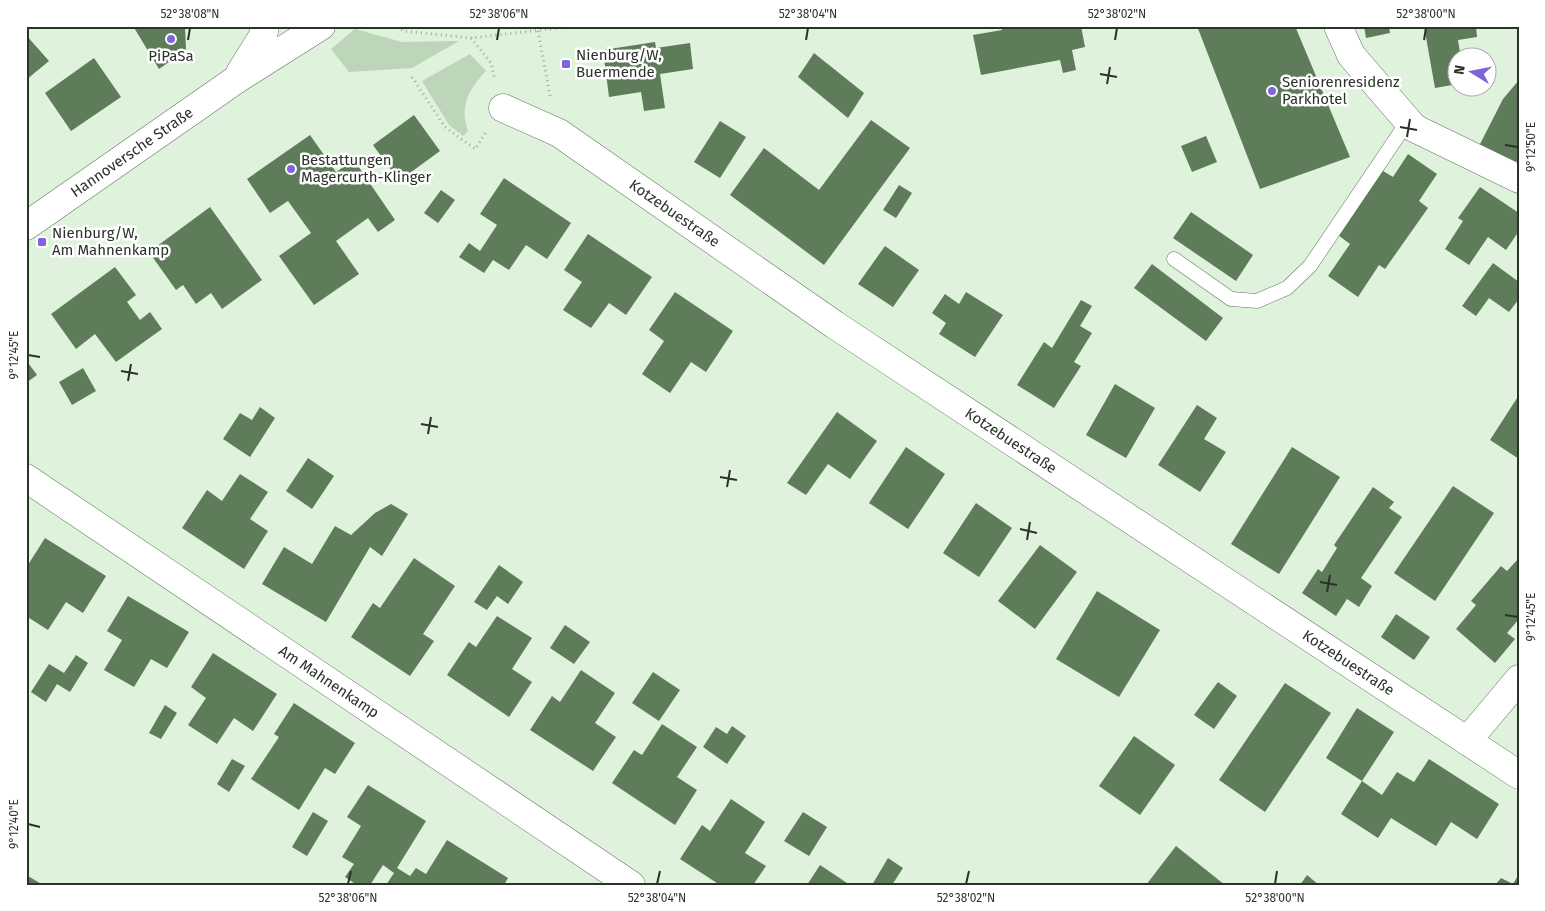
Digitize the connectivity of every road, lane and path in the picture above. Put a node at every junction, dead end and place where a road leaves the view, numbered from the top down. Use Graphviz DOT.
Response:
graph roads {
  1 [pos="265,26"];
  2 [pos="321,26"];
  3 [pos="398,26"];
  4 [pos="576,26"];
  5 [pos="1338,26"];
  6 [pos="538,31"];
  7 [pos="471,38"];
  8 [pos="412,77"];
  9 [pos="237,79"];
  10 [pos="550,98"];
  11 [pos="503,108"];
  12 [pos="1408,121"];
  13 [pos="475,149"];
  14 [pos="1519,179"];
  15 [pos="26,226"];
  16 [pos="1174,259"];
  17 [pos="26,478"];
  18 [pos="1519,679"];
  19 [pos="1467,741"];
  20 [pos="1519,775"];
  21 [pos="631,885"];
  1 -- 9 [label="street, Hannoversche Straße"];
  2 -- 9 [label="street, Hannoversche Straße"];
  3 -- 7 [label="path"];
  4 -- 6 [label="path"];
  5 -- 12 [label="street"];
  6 -- 7 [label="path"];
  6 -- 10 [label="path"];
  7 -- 11 [label="path"];
  8 -- 13 [label="path"];
  9 -- 15 [label="street, Hannoversche Straße"];
  11 -- 19 [label="street, Kotzebuestraße"];
  12 -- 14 [label="street"];
  12 -- 16 [label="lane"];
  17 -- 21 [label="street, Am Mahnenkamp"];
  18 -- 19 [label="street"];
  19 -- 20 [label="street, Kotzebuestraße"];
}
